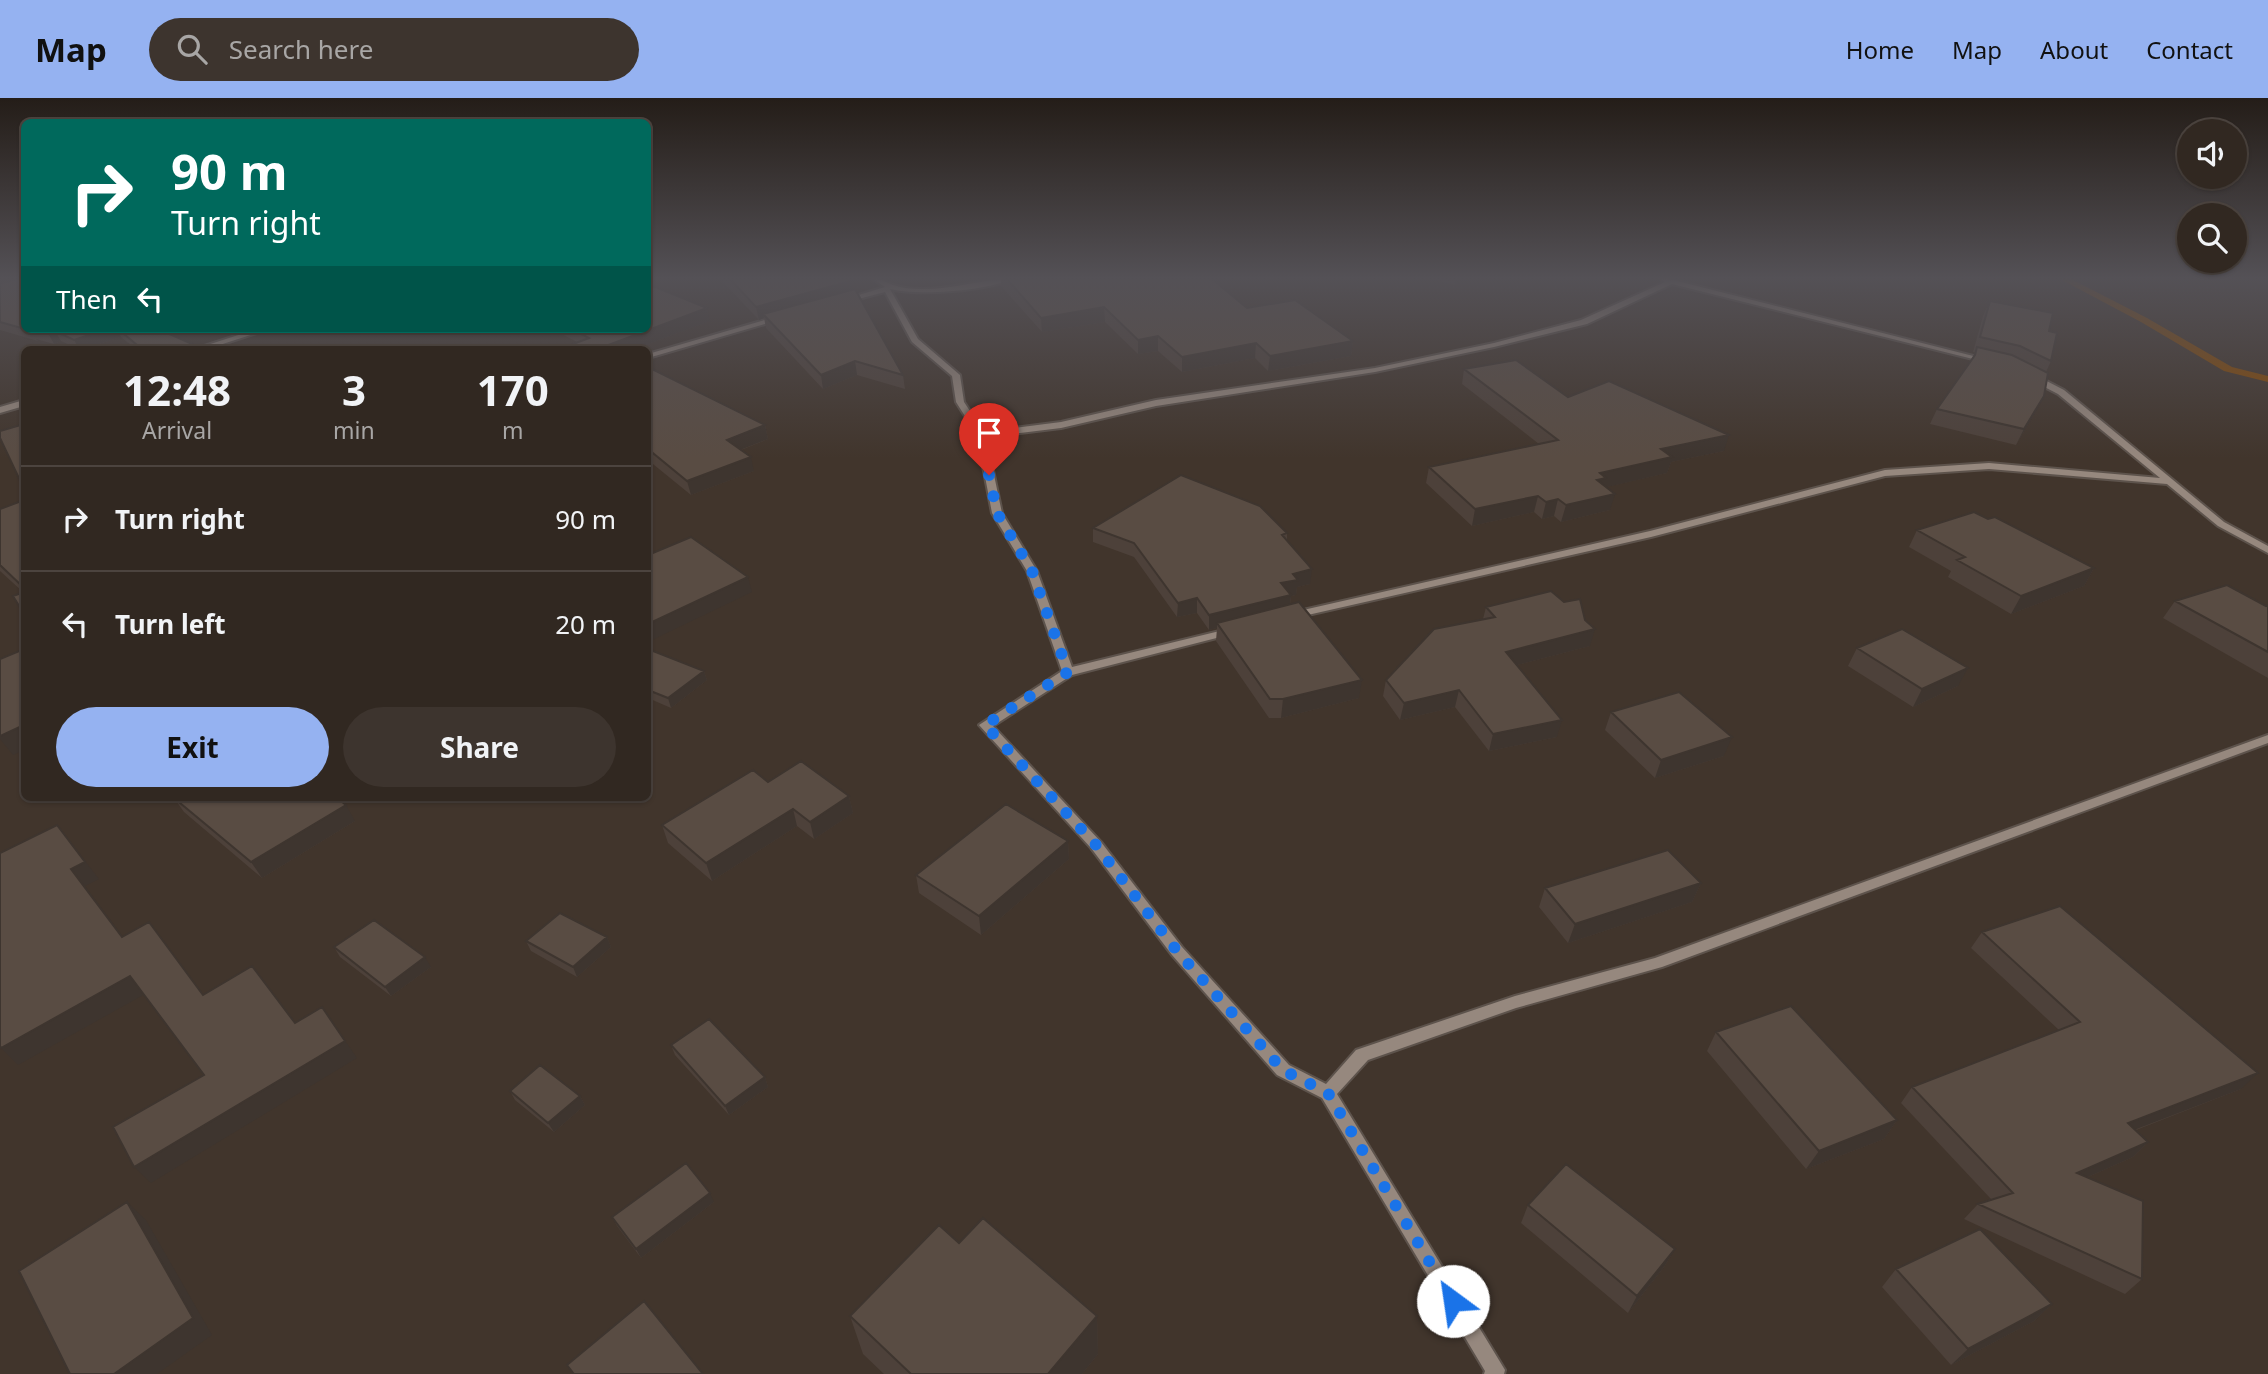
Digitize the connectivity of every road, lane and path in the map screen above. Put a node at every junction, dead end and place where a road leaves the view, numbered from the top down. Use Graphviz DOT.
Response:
graph roads {
  1 [pos="234,339"];
  2 [pos="710,339"];
  3 [pos="914,339"];
  4 [pos="1519,339"];
  5 [pos="1901,339"];
  6 [pos="209,346"];
  7 [pos="651,355"];
  8 [pos="1996,362"];
  9 [pos="2019,371"];
  10 [pos="21,404"];
  11 [pos="0,410"];
  12 [pos="981,435"];
  13 [pos="2171,482"];
  14 [pos="2268,550"];
  15 [pos="1280,618"];
  16 [pos="1240,628"];
  17 [pos="1068,672"];
  18 [pos="2268,739"];
  19 [pos="1328,1093"];
  20 [pos="1494,1374"];
  1 -- 6 [label="street"];
  2 -- 7 [label="street"];
  3 -- 12 [label="street"];
  4 -- 12 [label="street"];
  5 -- 8 [label="street"];
  9 -- 13 [label="street"];
  10 -- 11 [label="street"];
  12 -- 17 [label="street"];
  13 -- 14 [label="street"];
  13 -- 15 [label="street"];
  16 -- 17 [label="street"];
  17 -- 19 [label="street"];
  18 -- 19 [label="street"];
  19 -- 20 [label="street"];
}
